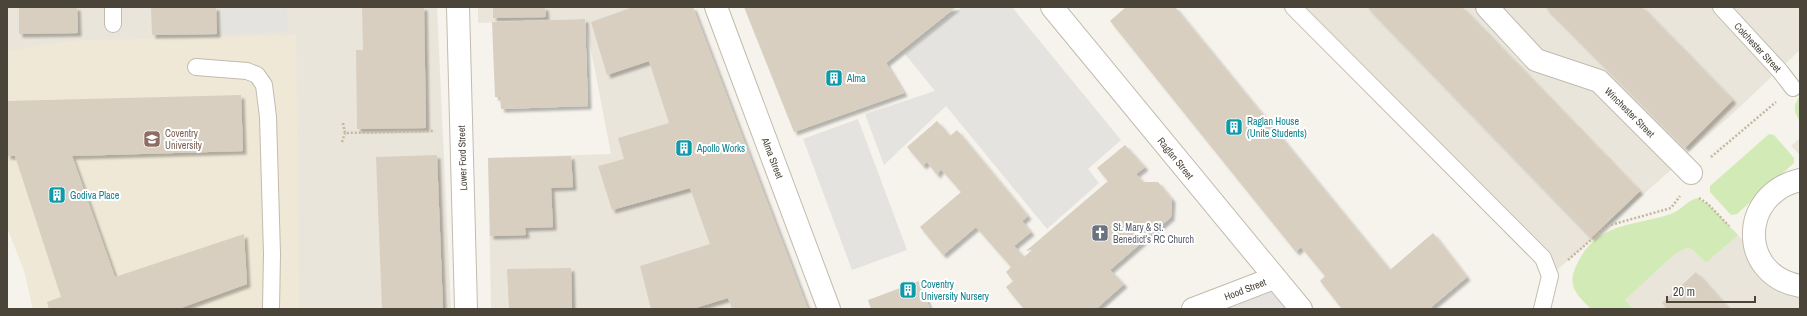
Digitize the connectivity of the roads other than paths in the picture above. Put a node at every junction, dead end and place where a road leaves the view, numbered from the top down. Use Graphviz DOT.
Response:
graph roads {
  1 [pos="113,7"];
  2 [pos="458,7"];
  3 [pos="716,7"];
  4 [pos="1052,7"];
  5 [pos="1293,7"];
  6 [pos="1487,7"];
  7 [pos="1721,7"];
  8 [pos="113,24"];
  9 [pos="196,67"];
  10 [pos="1793,88"];
  11 [pos="1691,173"];
  12 [pos="1800,180"];
  13 [pos="1274,278"];
  14 [pos="1800,286"];
  15 [pos="271,309"];
  16 [pos="466,309"];
  17 [pos="829,309"];
  18 [pos="1193,309"];
  19 [pos="1301,309"];
  20 [pos="1542,309"];
  1 -- 8 [label="lane"];
  2 -- 16 [label="street, Lower Ford Street"];
  3 -- 17 [label="street, Alma Street"];
  4 -- 13 [label="street, Raglan Street"];
  5 -- 20 [label="lane"];
  6 -- 11 [label="street, Winchester Street"];
  7 -- 10 [label="lane, Colchester Street"];
  9 -- 15 [label="lane"];
  12 -- 14 [label="street"];
  13 -- 18 [label="street, Hood Street"];
  13 -- 19 [label="street, Raglan Street"];
}
